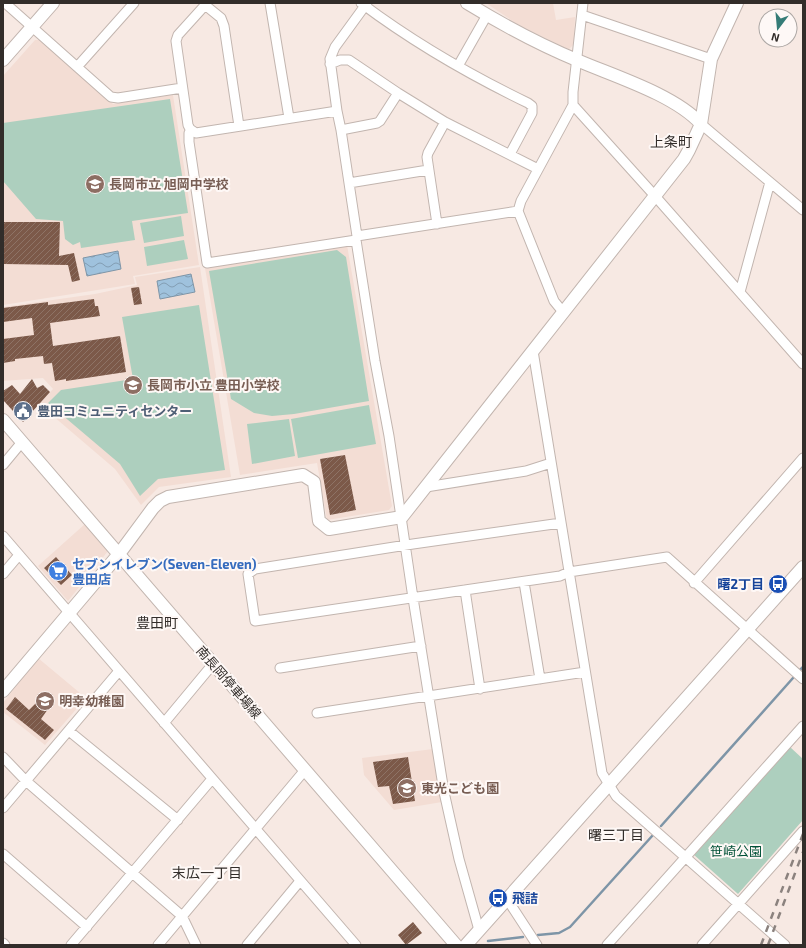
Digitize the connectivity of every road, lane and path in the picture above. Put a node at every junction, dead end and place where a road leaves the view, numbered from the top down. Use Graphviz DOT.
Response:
graph roads {
  1 [pos="5,3"];
  2 [pos="53,3"];
  3 [pos="134,3"];
  4 [pos="270,3"];
  5 [pos="467,3"];
  6 [pos="583,3"];
  7 [pos="737,3"];
  8 [pos="206,4"];
  9 [pos="364,4"];
  10 [pos="488,15"];
  11 [pos="582,16"];
  12 [pos="32,27"];
  13 [pos="711,59"];
  14 [pos="3,60"];
  15 [pos="577,61"];
  16 [pos="330,64"];
  17 [pos="458,66"];
  18 [pos="77,67"];
  19 [pos="182,88"];
  20 [pos="398,93"];
  21 [pos="573,106"];
  22 [pos="336,111"];
  23 [pos="289,118"];
  24 [pos="445,122"];
  25 [pos="701,124"];
  26 [pos="239,126"];
  27 [pos="191,130"];
  28 [pos="341,130"];
  29 [pos="510,154"];
  30 [pos="538,169"];
  31 [pos="428,170"];
  32 [pos="770,182"];
  33 [pos="349,183"];
  34 [pos="655,196"];
  35 [pos="803,210"];
  36 [pos="518,211"];
  37 [pos="437,224"];
  38 [pos="356,238"];
  39 [pos="740,292"];
  40 [pos="563,312"];
  41 [pos="533,351"];
  42 [pos="803,364"];
  43 [pos="3,420"];
  44 [pos="22,442"];
  45 [pos="803,458"];
  46 [pos="551,463"];
  47 [pos="3,465"];
  48 [pos="426,486"];
  49 [pos="402,517"];
  50 [pos="561,522"];
  51 [pos="3,536"];
  52 [pos="406,546"];
  53 [pos="119,554"];
  54 [pos="19,555"];
  55 [pos="803,567"];
  56 [pos="569,572"];
  57 [pos="3,574"];
  58 [pos="524,582"];
  59 [pos="694,583"];
  60 [pos="465,590"];
  61 [pos="413,598"];
  62 [pos="70,613"];
  63 [pos="747,629"];
  64 [pos="421,646"];
  65 [pos="213,664"];
  66 [pos="280,668"];
  67 [pos="119,671"];
  68 [pos="585,672"];
  69 [pos="540,679"];
  70 [pos="803,679"];
  71 [pos="480,689"];
  72 [pos="3,691"];
  73 [pos="429,696"];
  74 [pos="317,713"];
  75 [pos="164,723"];
  76 [pos="803,726"];
  77 [pos="69,731"];
  78 [pos="3,757"];
  79 [pos="305,770"];
  80 [pos="212,779"];
  81 [pos="26,781"];
  82 [pos="609,785"];
  83 [pos="3,808"];
  84 [pos="178,820"];
  85 [pos="255,829"];
  86 [pos="803,831"];
  87 [pos="3,854"];
  88 [pos="686,856"];
  89 [pos="133,873"];
  90 [pos="300,881"];
  91 [pos="507,900"];
  92 [pos="739,903"];
  93 [pos="182,916"];
  94 [pos="87,927"];
  95 [pos="479,930"];
  96 [pos="71,945"];
  97 [pos="158,945"];
  98 [pos="196,945"];
  99 [pos="247,945"];
  100 [pos="356,945"];
  101 [pos="456,945"];
  102 [pos="466,945"];
  103 [pos="537,945"];
  104 [pos="607,945"];
  105 [pos="702,945"];
  106 [pos="785,945"];
  1 -- 12 [label="street"];
  2 -- 12 [label="street"];
  3 -- 18 [label="street"];
  4 -- 23 [label="street"];
  5 -- 10 [label="street"];
  6 -- 11 [label="street"];
  7 -- 13 [label="street"];
  8 -- 19 [label="street"];
  8 -- 26 [label="street"];
  9 -- 16 [label="street"];
  9 -- 17 [label="street"];
  10 -- 15 [label="street"];
  10 -- 17 [label="street"];
  11 -- 13 [label="street"];
  11 -- 15 [label="street"];
  12 -- 14 [label="street"];
  12 -- 18 [label="street"];
  13 -- 25 [label="street"];
  15 -- 21 [label="street"];
  15 -- 25 [label="street"];
  16 -- 20 [label="street"];
  16 -- 22 [label="street"];
  17 -- 29 [label="street"];
  18 -- 19 [label="street"];
  19 -- 27 [label="street"];
  20 -- 24 [label="street"];
  20 -- 28 [label="street"];
  21 -- 30 [label="street"];
  21 -- 34 [label="street"];
  22 -- 23 [label="street"];
  22 -- 28 [label="street"];
  23 -- 26 [label="street"];
  24 -- 29 [label="street"];
  24 -- 31 [label="street"];
  25 -- 32 [label="street"];
  25 -- 34 [label="street"];
  26 -- 27 [label="street"];
  27 -- 38 [label="street"];
  28 -- 33 [label="street"];
  29 -- 30 [label="street"];
  30 -- 36 [label="street"];
  31 -- 33 [label="street"];
  31 -- 37 [label="street"];
  32 -- 35 [label="street"];
  32 -- 39 [label="street"];
  33 -- 38 [label="street"];
  34 -- 39 [label="street"];
  34 -- 40 [label="street"];
  36 -- 37 [label="street"];
  36 -- 40 [label="street"];
  37 -- 38 [label="street"];
  38 -- 49 [label="street"];
  39 -- 42 [label="street"];
  40 -- 41 [label="street"];
  41 -- 46 [label="street"];
  41 -- 48 [label="street"];
  43 -- 44 [label="street, 南長岡停車場線"];
  44 -- 47 [label="street"];
  44 -- 53 [label="street, 南長岡停車場線"];
  45 -- 59 [label="street"];
  46 -- 48 [label="street"];
  46 -- 50 [label="street"];
  48 -- 49 [label="street"];
  49 -- 52 [label="street"];
  49 -- 53 [label="street"];
  50 -- 52 [label="street"];
  50 -- 56 [label="street"];
  51 -- 54 [label="street"];
  52 -- 61 [label="street"];
  52 -- 61 [label="street"];
  53 -- 62 [label="street"];
  53 -- 65 [label="street, 南長岡停車場線"];
  54 -- 57 [label="street"];
  54 -- 62 [label="street"];
  55 -- 63 [label="street"];
  56 -- 58 [label="street"];
  56 -- 59 [label="street"];
  56 -- 68 [label="street"];
  58 -- 60 [label="street"];
  58 -- 69 [label="street"];
  59 -- 63 [label="street"];
  60 -- 61 [label="street"];
  60 -- 71 [label="street"];
  61 -- 64 [label="street"];
  62 -- 67 [label="street"];
  62 -- 72 [label="street"];
  63 -- 70 [label="street"];
  63 -- 82 [label="street"];
  64 -- 66 [label="street"];
  64 -- 73 [label="street"];
  65 -- 75 [label="street"];
  65 -- 79 [label="street, 南長岡停車場線"];
  67 -- 75 [label="street"];
  67 -- 77 [label="street"];
  68 -- 69 [label="street"];
  68 -- 82 [label="street"];
  69 -- 71 [label="street"];
  71 -- 73 [label="street"];
  73 -- 74 [label="street"];
  73 -- 95 [label="street"];
  75 -- 80 [label="street"];
  76 -- 88 [label="street"];
  77 -- 81 [label="street"];
  77 -- 84 [label="street"];
  78 -- 81 [label="street"];
  79 -- 85 [label="street"];
  79 -- 101 [label="street, 南長岡停車場線"];
  80 -- 84 [label="street"];
  80 -- 85 [label="street"];
  81 -- 83 [label="street"];
  81 -- 89 [label="street"];
  82 -- 88 [label="street"];
  82 -- 91 [label="street"];
  84 -- 89 [label="street"];
  85 -- 90 [label="street"];
  85 -- 93 [label="street"];
  86 -- 92 [label="street"];
  87 -- 94 [label="street"];
  88 -- 92 [label="street"];
  88 -- 104 [label="street"];
  89 -- 93 [label="street"];
  89 -- 94 [label="street"];
  90 -- 99 [label="street"];
  90 -- 100 [label="street"];
  91 -- 95 [label="street"];
  91 -- 103 [label="street"];
  92 -- 105 [label="street"];
  92 -- 106 [label="street"];
  93 -- 97 [label="street"];
  93 -- 98 [label="street"];
  94 -- 96 [label="street"];
  95 -- 102 [label="street"];
}
